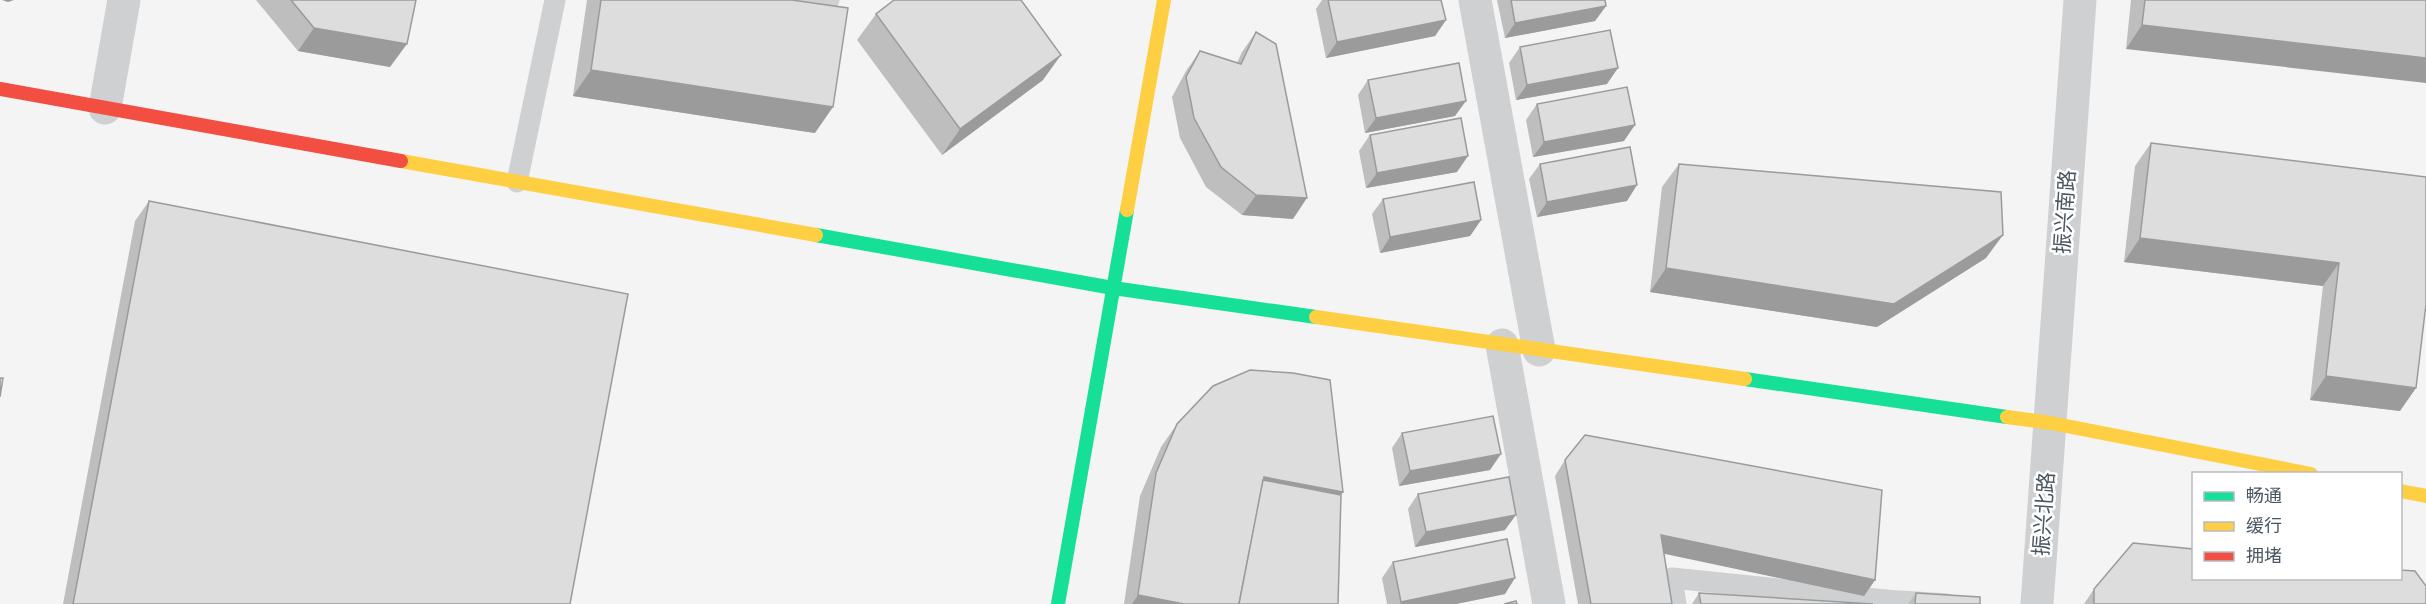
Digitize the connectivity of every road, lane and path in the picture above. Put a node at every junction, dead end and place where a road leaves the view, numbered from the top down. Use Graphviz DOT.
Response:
graph roads {
  1 [pos="124,0"];
  2 [pos="555,0"];
  3 [pos="782,0"];
  4 [pos="829,0"];
  5 [pos="1164,0"];
  6 [pos="1475,0"];
  7 [pos="2080,0"];
  8 [pos="0,89"];
  9 [pos="105,108"];
  10 [pos="517,182"];
  11 [pos="1113,288"];
  12 [pos="1502,345"];
  13 [pos="1539,350"];
  14 [pos="2051,423"];
  15 [pos="2301,472"];
  16 [pos="2402,491"];
  17 [pos="2426,496"];
  18 [pos="1885,602"];
  19 [pos="1058,604"];
  20 [pos="1549,604"];
  21 [pos="1676,604"];
  22 [pos="1947,604"];
  23 [pos="2037,604"];
  1 -- 9 [label="street"];
  2 -- 10 [label="lane"];
  3 -- 4 [label="lane"];
  5 -- 11 [label="street"];
  6 -- 13 [label="street"];
  7 -- 14 [label="street, 振兴南路"];
  8 -- 9 [label="street"];
  9 -- 10 [label="street"];
  10 -- 11 [label="street"];
  11 -- 12 [label="street"];
  11 -- 19 [label="street"];
  12 -- 13 [label="street"];
  12 -- 20 [label="street"];
  13 -- 14 [label="street"];
  14 -- 15 [label="street"];
  14 -- 23 [label="street, 振兴北路"];
  16 -- 17 [label="street"];
  18 -- 21 [label="lane"];
  18 -- 22 [label="lane"];
}
